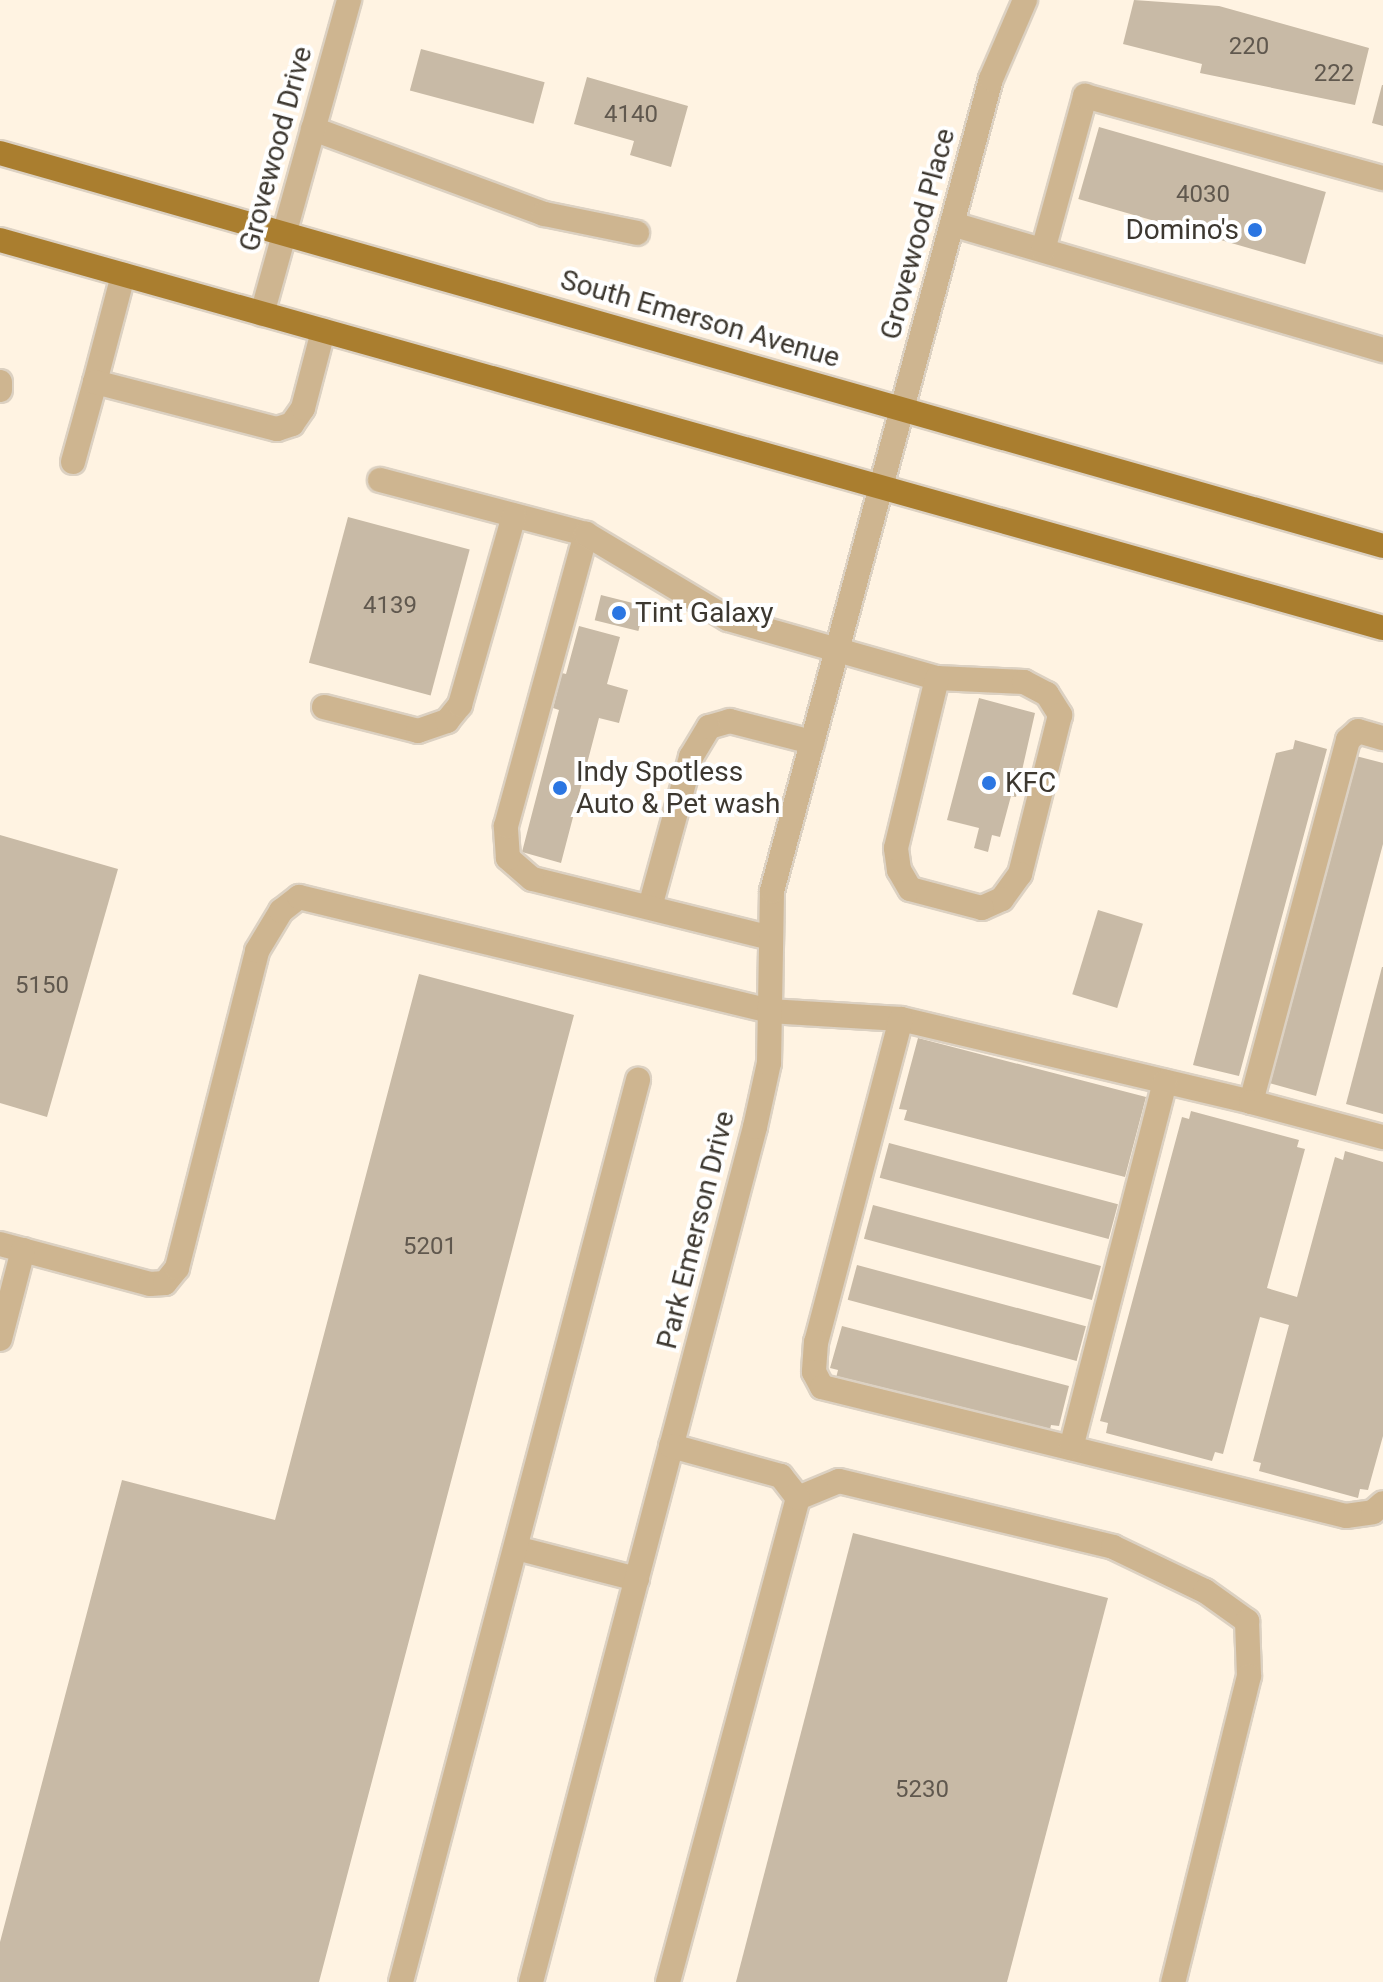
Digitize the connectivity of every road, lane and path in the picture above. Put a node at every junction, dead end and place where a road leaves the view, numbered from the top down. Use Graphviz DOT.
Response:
graph roads {
  1 [pos="349,0"];
  2 [pos="1025,0"];
  3 [pos="313,129"];
  4 [pos="0,153"];
  5 [pos="1383,178"];
  6 [pos="952,224"];
  7 [pos="284,233"];
  8 [pos="637,233"];
  9 [pos="0,240"];
  10 [pos="1043,250"];
  11 [pos="123,275"];
  12 [pos="262,314"];
  13 [pos="323,331"];
  14 [pos="1383,350"];
  15 [pos="0,382"];
  16 [pos="95,382"];
  17 [pos="0,390"];
  18 [pos="902,407"];
  19 [pos="73,462"];
  20 [pos="380,480"];
  21 [pos="880,489"];
  22 [pos="514,516"];
  23 [pos="586,534"];
  24 [pos="1383,546"];
  25 [pos="1383,628"];
  26 [pos="838,648"];
  27 [pos="937,678"];
  28 [pos="324,707"];
  29 [pos="1383,738"];
  30 [pos="812,742"];
  31 [pos="650,907"];
  32 [pos="771,938"];
  33 [pos="769,1011"];
  34 [pos="901,1019"];
  35 [pos="638,1080"];
  36 [pos="1165,1082"];
  37 [pos="1251,1102"];
  38 [pos="1383,1137"];
  39 [pos="12,1247"];
  40 [pos="0,1339"];
  41 [pos="671,1446"];
  42 [pos="1071,1448"];
  43 [pos="798,1498"];
  44 [pos="1383,1503"];
  45 [pos="516,1548"];
  46 [pos="637,1579"];
  47 [pos="401,1982"];
  48 [pos="531,1982"];
  49 [pos="668,1982"];
  50 [pos="1173,1982"];
  1 -- 3 [label="street, Grovewood Drive"];
  2 -- 6 [label="street, Grovewood Place"];
  3 -- 7 [label="street, Grovewood Drive"];
  3 -- 8 [label="street"];
  4 -- 7 [label="main road, South Emerson Avenue"];
  5 -- 10 [label="street"];
  6 -- 10 [label="street"];
  6 -- 18 [label="street, Grovewood Place"];
  7 -- 12 [label="street, Grovewood Drive"];
  7 -- 18 [label="main road, South Emerson Avenue"];
  9 -- 11 [label="main road"];
  10 -- 14 [label="street"];
  11 -- 12 [label="main road"];
  11 -- 16 [label="street"];
  12 -- 13 [label="main road"];
  13 -- 16 [label="street"];
  13 -- 21 [label="main road"];
  15 -- 17 [label="street"];
  16 -- 19 [label="street"];
  18 -- 21 [label="street, Grovewood Place"];
  18 -- 24 [label="main road, South Emerson Avenue"];
  20 -- 22 [label="street"];
  21 -- 25 [label="main road"];
  21 -- 26 [label="street, Park Emerson Drive"];
  22 -- 23 [label="street"];
  22 -- 28 [label="street"];
  23 -- 26 [label="street"];
  23 -- 31 [label="street"];
  26 -- 27 [label="street"];
  26 -- 30 [label="street, Park Emerson Drive"];
  27 -- 27 [label="street"];
  29 -- 37 [label="street"];
  30 -- 31 [label="street"];
  30 -- 32 [label="street, Park Emerson Drive"];
  31 -- 32 [label="street"];
  32 -- 33 [label="street, Park Emerson Drive"];
  33 -- 34 [label="street"];
  33 -- 39 [label="street"];
  33 -- 41 [label="street, Park Emerson Drive"];
  34 -- 36 [label="street"];
  34 -- 42 [label="street"];
  35 -- 45 [label="street"];
  36 -- 37 [label="street"];
  36 -- 42 [label="street"];
  37 -- 38 [label="street"];
  39 -- 40 [label="street"];
  41 -- 43 [label="street"];
  41 -- 46 [label="street, Park Emerson Drive"];
  42 -- 44 [label="street"];
  43 -- 49 [label="street"];
  43 -- 50 [label="street"];
  45 -- 46 [label="street"];
  45 -- 47 [label="street"];
  46 -- 48 [label="street, Park Emerson Drive"];
}
